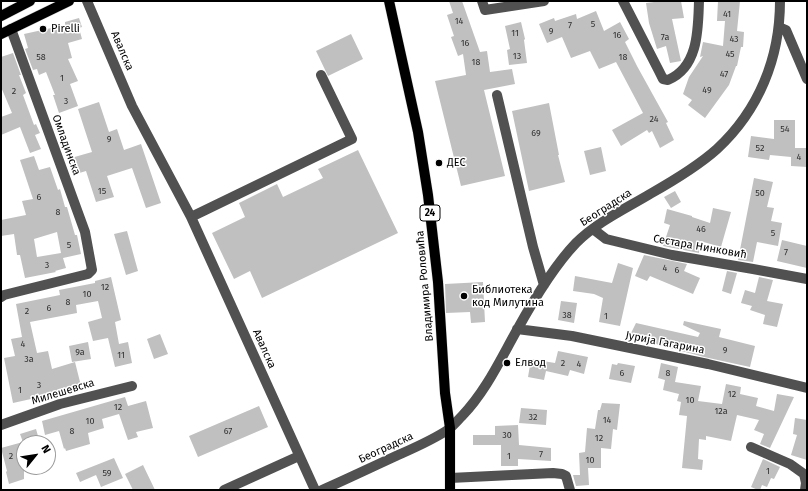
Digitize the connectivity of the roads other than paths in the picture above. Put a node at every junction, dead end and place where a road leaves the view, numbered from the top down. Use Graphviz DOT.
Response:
graph roads {
  1 [pos="30,1"];
  2 [pos="69,1"];
  3 [pos="87,1"];
  4 [pos="389,1"];
  5 [pos="544,1"];
  6 [pos="623,1"];
  7 [pos="699,1"];
  8 [pos="780,1"];
  9 [pos="484,6"];
  10 [pos="1,16"];
  11 [pos="779,27"];
  12 [pos="11,29"];
  13 [pos="1,34"];
  14 [pos="320,75"];
  15 [pos="807,79"];
  16 [pos="496,95"];
  17 [pos="192,217"];
  18 [pos="593,229"];
  19 [pos="807,279"];
  20 [pos="544,285"];
  21 [pos="1,297"];
  22 [pos="517,329"];
  23 [pos="132,386"];
  24 [pos="807,388"];
  25 [pos="1,425"];
  26 [pos="450,428"];
  27 [pos="751,447"];
  28 [pos="299,456"];
  29 [pos="450,478"];
  30 [pos="224,490"];
  31 [pos="315,490"];
  32 [pos="322,490"];
  33 [pos="450,490"];
  34 [pos="570,490"];
  35 [pos="806,490"];
  1 -- 10 [label="main road"];
  2 -- 12 [label="main road"];
  3 -- 17 [label="street, Авалска"];
  4 -- 26 [label="main road, Владимира Роловића / 24"];
  5 -- 9 [label="street"];
  6 -- 7 [label="street"];
  8 -- 11 [label="street, Београдска"];
  11 -- 15 [label="street"];
  11 -- 18 [label="street, Београдска"];
  12 -- 13 [label="main road"];
  12 -- 21 [label="street, Омладинска"];
  14 -- 17 [label="street"];
  16 -- 20 [label="street"];
  17 -- 28 [label="street, Авалска"];
  18 -- 19 [label="street, Сестара Нинковић"];
  18 -- 20 [label="street, Београдска"];
  20 -- 22 [label="street, Београдска"];
  22 -- 24 [label="street, Јурија Гагарина"];
  22 -- 26 [label="street, Београдска"];
  23 -- 25 [label="street, Милешевска"];
  26 -- 29 [label="main road, 24"];
  26 -- 32 [label="street, Београдска"];
  27 -- 35 [label="street"];
  28 -- 30 [label="street"];
  28 -- 31 [label="street, Авалска"];
  29 -- 33 [label="main road, 24"];
  29 -- 34 [label="street"];
}
